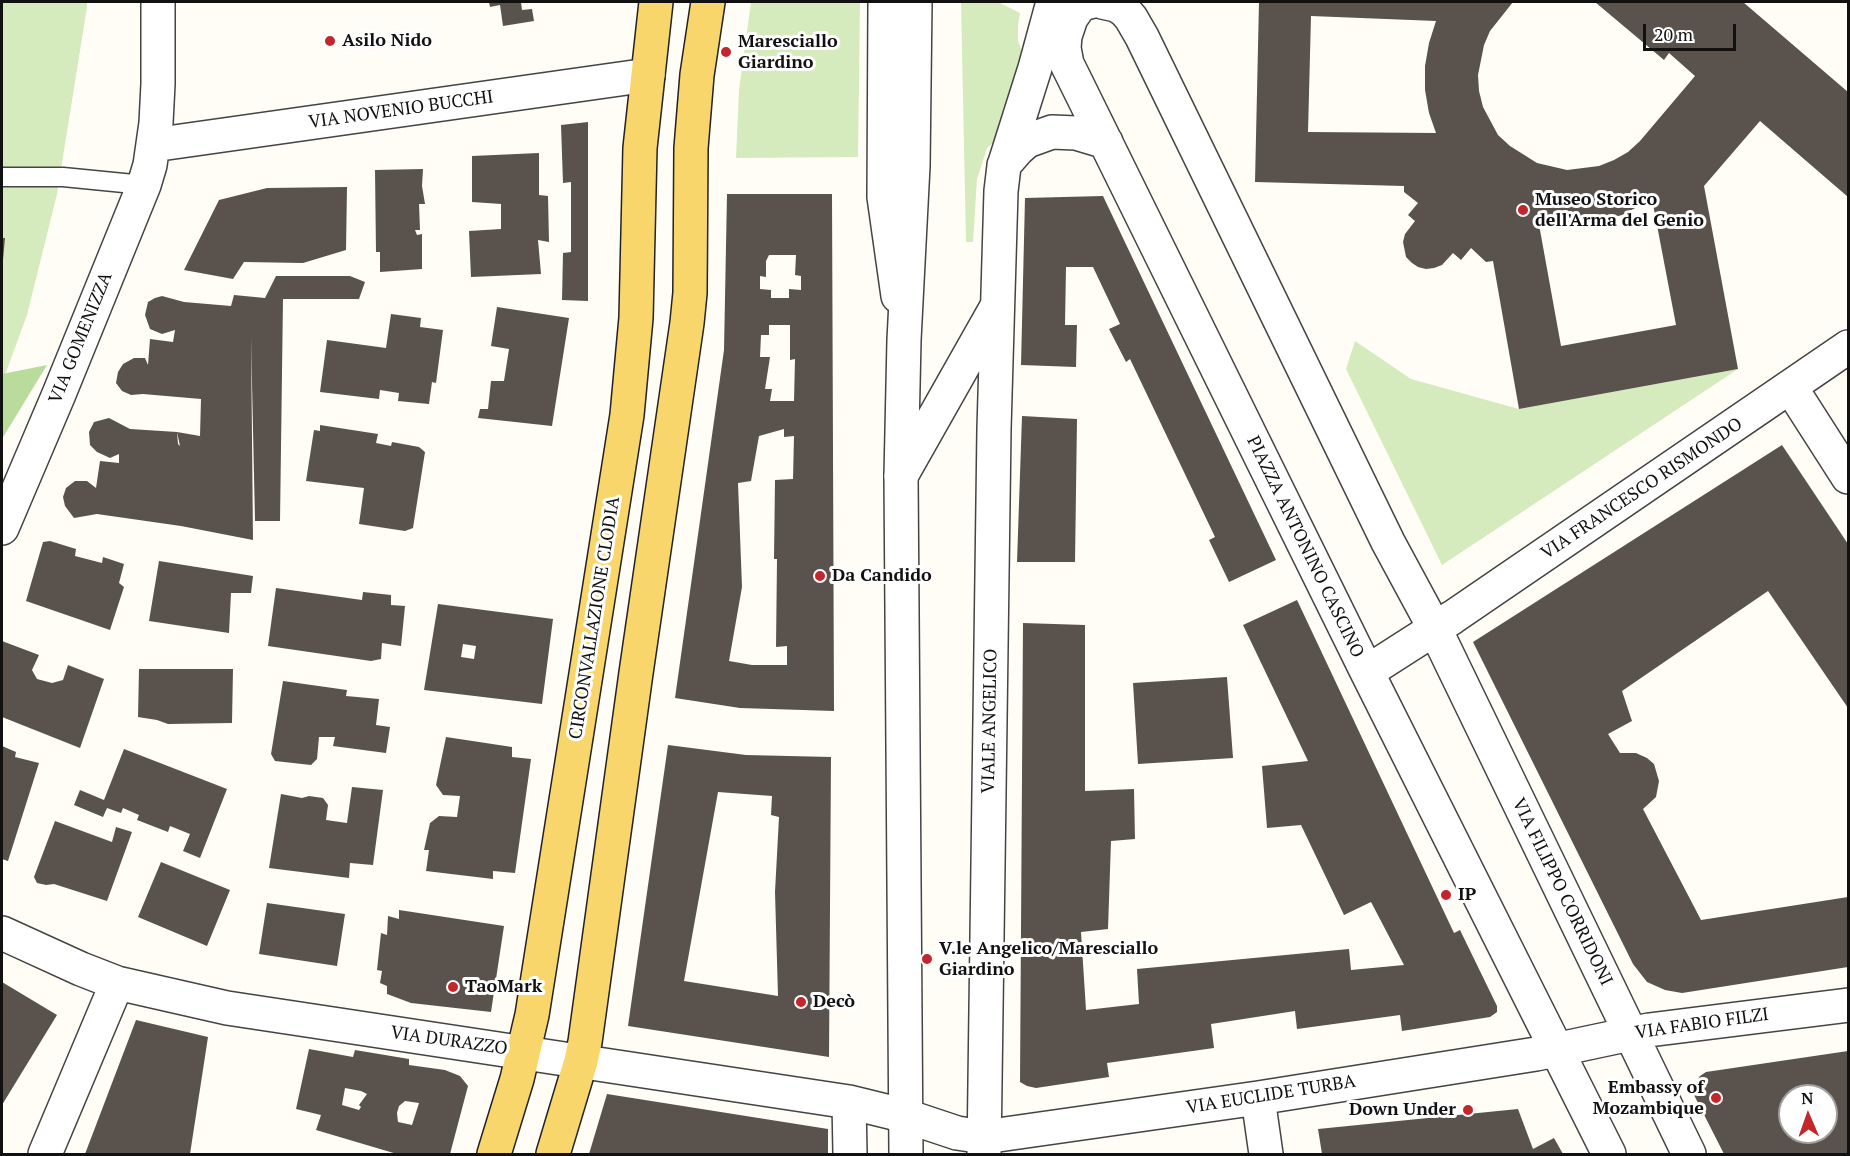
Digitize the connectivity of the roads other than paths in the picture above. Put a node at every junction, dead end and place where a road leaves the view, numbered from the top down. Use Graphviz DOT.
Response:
graph roads {
  1 [pos="158,2"];
  2 [pos="656,2"];
  3 [pos="708,2"];
  4 [pos="885,2"];
  5 [pos="915,2"];
  6 [pos="1084,4"];
  7 [pos="648,75"];
  8 [pos="1106,142"];
  9 [pos="153,145"];
  10 [pos="1004,166"];
  11 [pos="899,169"];
  12 [pos="2,177"];
  13 [pos="144,185"];
  14 [pos="998,304"];
  15 [pos="1848,347"];
  16 [pos="1791,388"];
  17 [pos="902,476"];
  18 [pos="1848,477"];
  19 [pos="2,528"];
  20 [pos="1435,629"];
  21 [pos="1366,672"];
  22 [pos="2,933"];
  23 [pos="117,983"];
  24 [pos="1848,1005"];
  25 [pos="1631,1034"];
  26 [pos="1556,1049"];
  27 [pos="524,1052"];
  28 [pos="581,1061"];
  29 [pos="1258,1098"];
  30 [pos="849,1102"];
  31 [pos="906,1116"];
  32 [pos="975,1142"];
  33 [pos="45,1155"];
  34 [pos="494,1155"];
  35 [pos="553,1155"];
  36 [pos="850,1155"];
  37 [pos="906,1155"];
  38 [pos="1266,1155"];
  39 [pos="1609,1155"];
  40 [pos="1689,1155"];
  1 -- 9 [label="street, VIA GOMENIZZA"];
  2 -- 7 [label="main road, CIRCONVALLAZIONE CLODIA"];
  3 -- 28 [label="main road"];
  4 -- 11 [label="street"];
  5 -- 11 [label="street"];
  6 -- 8 [label="street, PIAZZA ANTONINO CASCINO"];
  6 -- 10 [label="street, VIALE ANGELICO"];
  6 -- 20 [label="street"];
  7 -- 9 [label="street, VIA NOVENIO BUCCHI"];
  7 -- 27 [label="main road, CIRCONVALLAZIONE CLODIA"];
  8 -- 10 [label="street"];
  8 -- 21 [label="street, PIAZZA ANTONINO CASCINO"];
  9 -- 13 [label="street, VIA GOMENIZZA"];
  10 -- 14 [label="street, VIALE ANGELICO"];
  11 -- 17 [label="street, VIALE ANGELICO"];
  12 -- 13 [label="lane"];
  13 -- 19 [label="street, VIA GOMENIZZA"];
  14 -- 17 [label="street, VIALE ANGELICO"];
  14 -- 32 [label="street, VIALE ANGELICO"];
  15 -- 16 [label="street, VIA FRANCESCO RISMONDO"];
  16 -- 18 [label="street"];
  16 -- 20 [label="street, VIA FRANCESCO RISMONDO"];
  17 -- 31 [label="street, VIALE ANGELICO"];
  20 -- 21 [label="street, PIAZZA ANTONINO CASCINO"];
  20 -- 25 [label="street, VIA FILIPPO CORRIDONI"];
  21 -- 26 [label="street"];
  22 -- 23 [label="street, VIA DURAZZO"];
  23 -- 27 [label="street, VIA DURAZZO"];
  23 -- 33 [label="street"];
  24 -- 25 [label="street, VIA FABIO FILZI"];
  25 -- 26 [label="street, VIA FABIO FILZI"];
  25 -- 40 [label="street, VIA FILIPPO CORRIDONI"];
  26 -- 29 [label="street, VIA EUCLIDE TURBA"];
  26 -- 39 [label="street"];
  27 -- 28 [label="street, VIA DURAZZO"];
  27 -- 34 [label="main road, CIRCONVALLAZIONE CLODIA"];
  28 -- 30 [label="street, VIA DURAZZO"];
  28 -- 35 [label="main road"];
  29 -- 32 [label="street, VIA EUCLIDE TURBA"];
  29 -- 38 [label="street"];
  30 -- 31 [label="street, VIA DURAZZO"];
  30 -- 36 [label="street"];
  31 -- 32 [label="street"];
  31 -- 37 [label="street, VIALE ANGELICO"];
}
